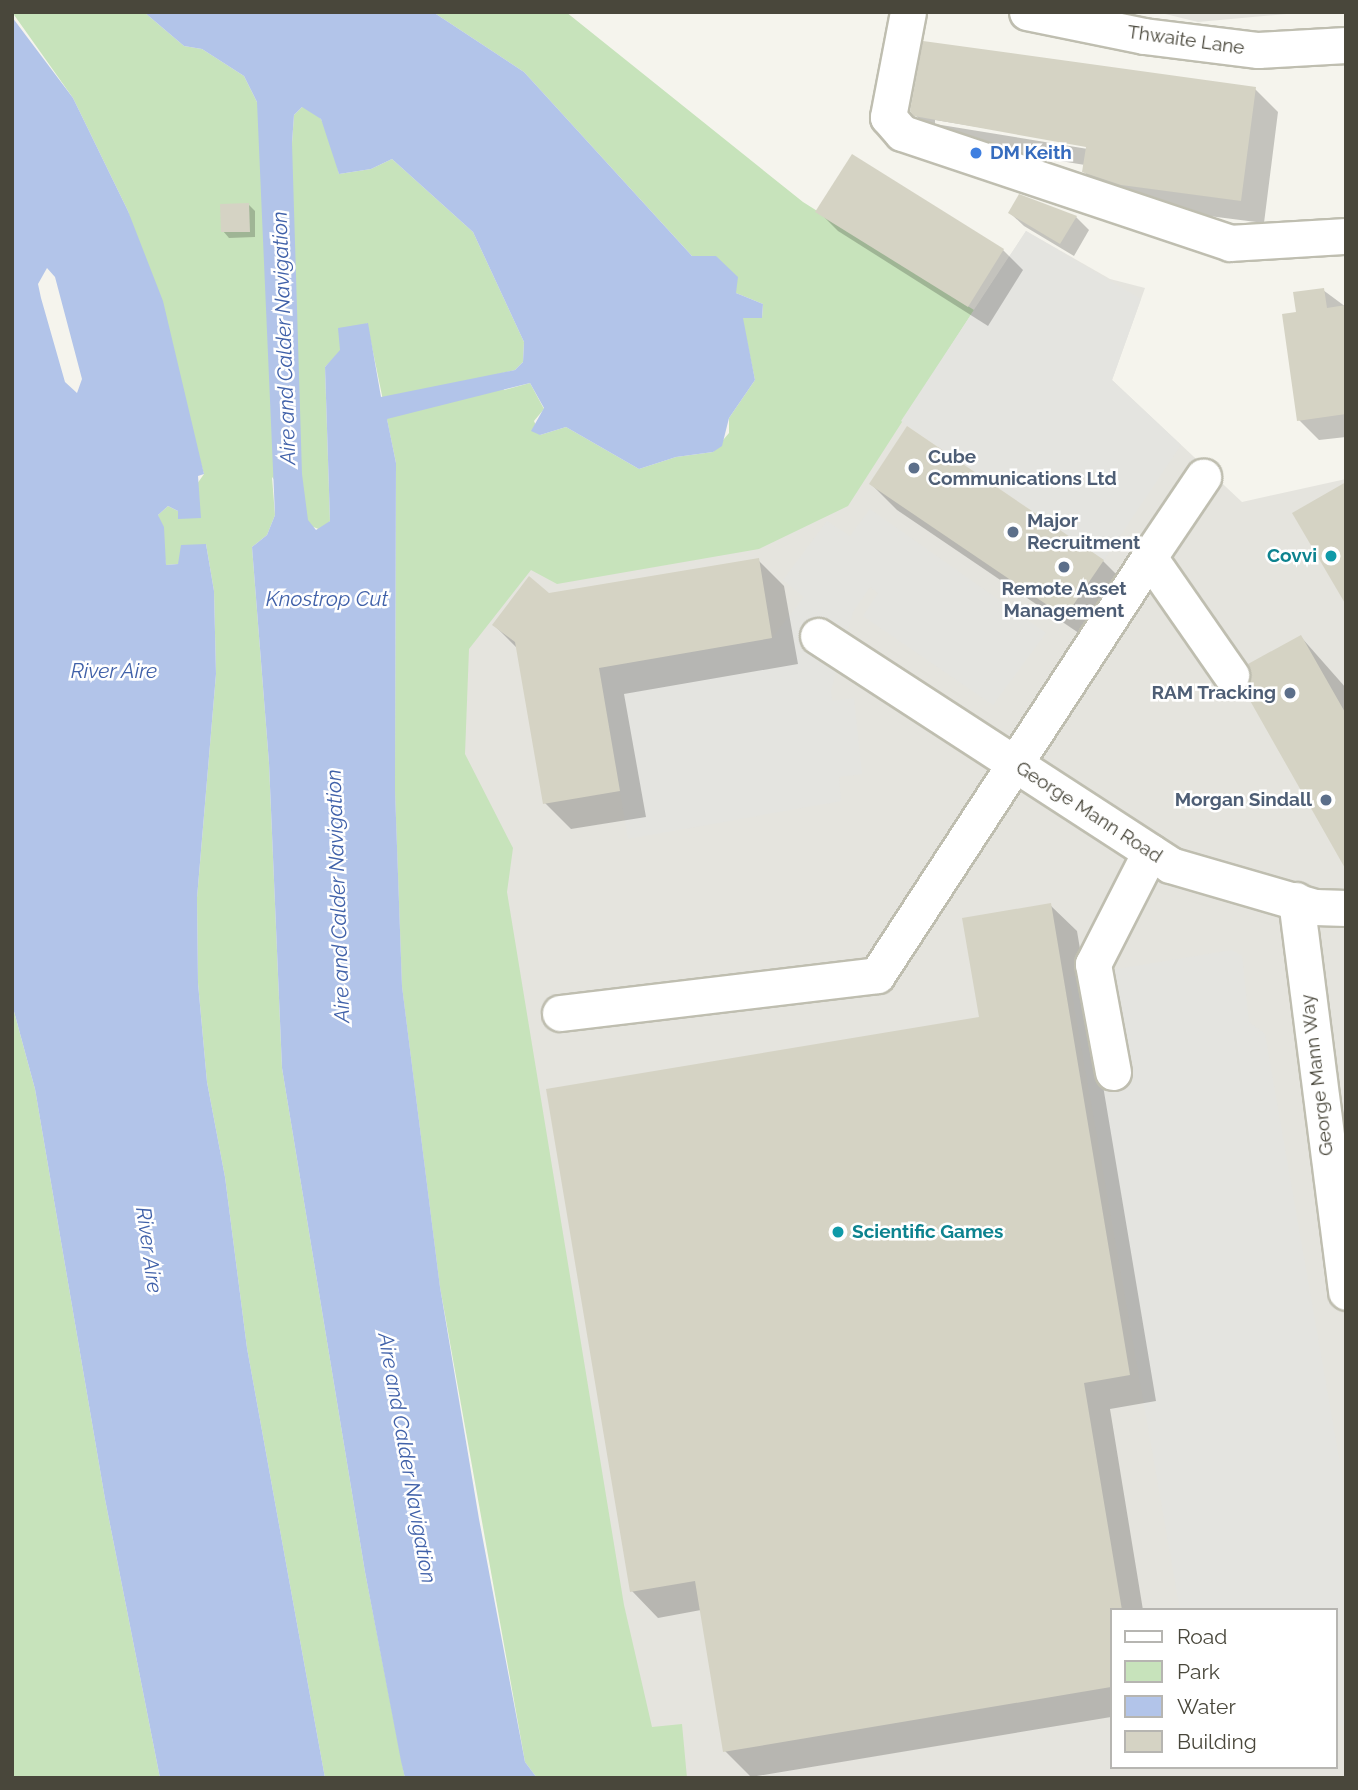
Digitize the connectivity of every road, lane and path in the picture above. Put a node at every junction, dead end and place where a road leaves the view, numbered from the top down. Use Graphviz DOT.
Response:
graph roads {
  1 [pos="908,12"];
  2 [pos="1027,12"];
  3 [pos="1346,45"];
  4 [pos="1346,236"];
  5 [pos="1203,477"];
  6 [pos="1149,556"];
  7 [pos="818,636"];
  8 [pos="1231,675"];
  9 [pos="1014,762"];
  10 [pos="1150,852"];
  11 [pos="1296,900"];
  12 [pos="1346,908"];
  13 [pos="560,1013"];
  14 [pos="1113,1072"];
  15 [pos="1346,1292"];
  1 -- 4 [label="street"];
  2 -- 3 [label="street, Thwaite Lane"];
  5 -- 6 [label="street"];
  6 -- 8 [label="street"];
  6 -- 9 [label="street"];
  7 -- 9 [label="street, George Mann Road"];
  9 -- 10 [label="street, George Mann Road"];
  9 -- 13 [label="street"];
  10 -- 11 [label="street, George Mann Road"];
  10 -- 14 [label="street"];
  11 -- 12 [label="street, George Mann Road"];
  11 -- 15 [label="street, George Mann Way"];
}
